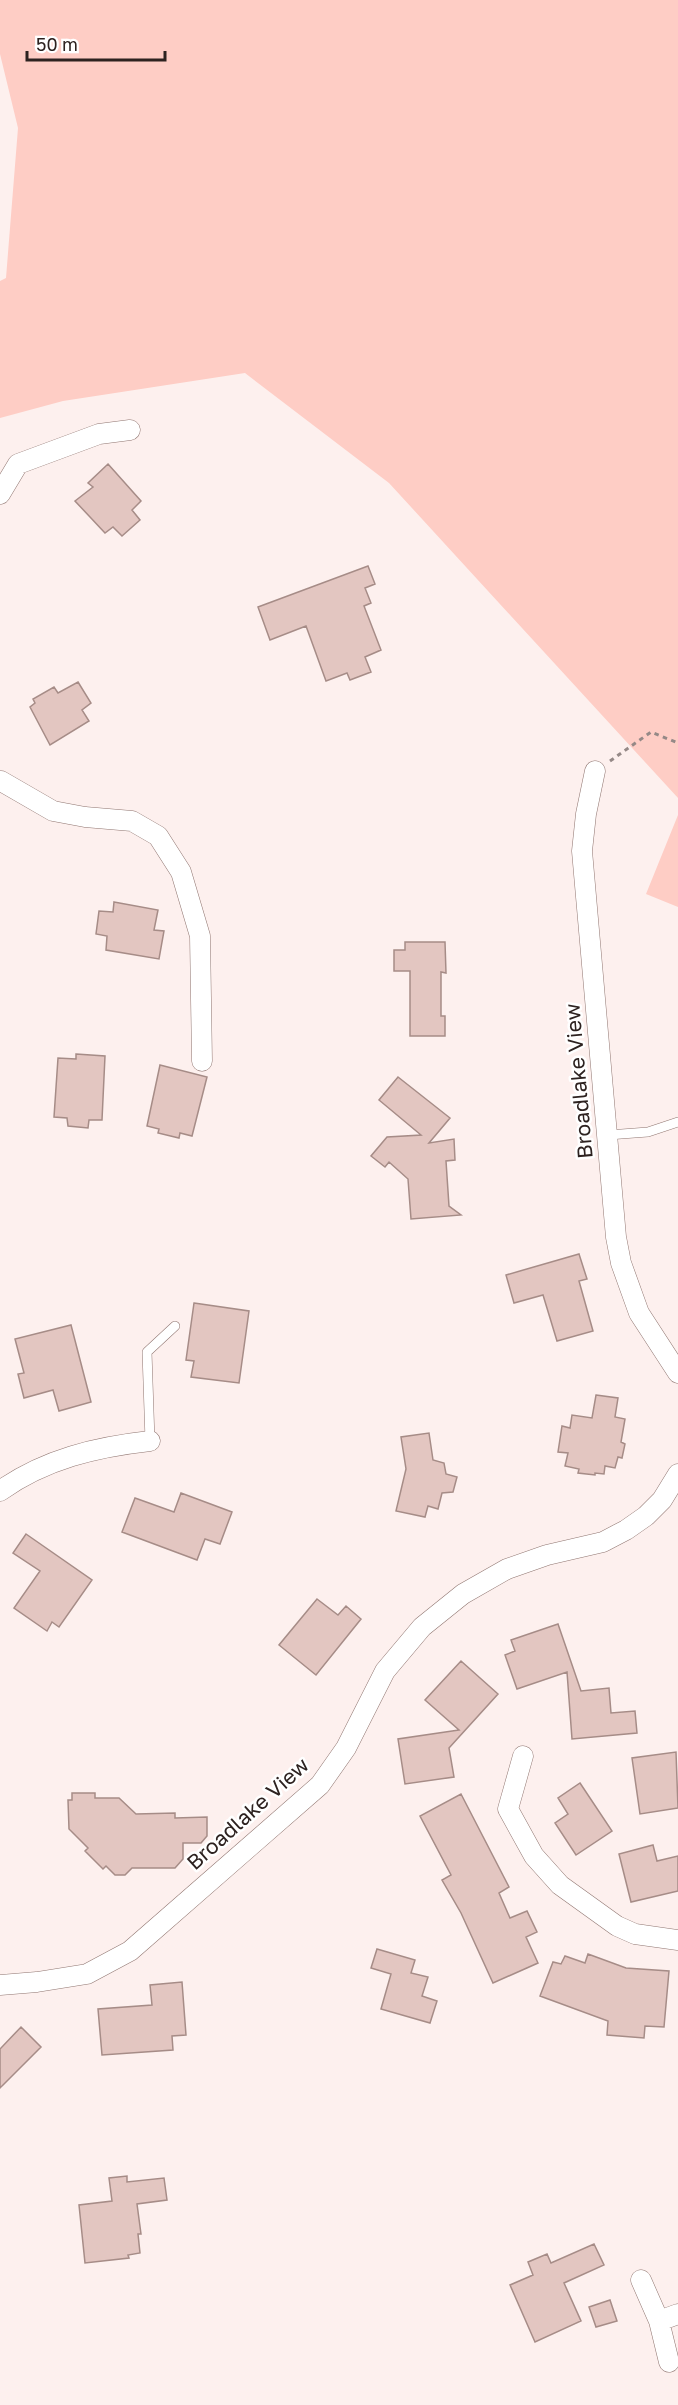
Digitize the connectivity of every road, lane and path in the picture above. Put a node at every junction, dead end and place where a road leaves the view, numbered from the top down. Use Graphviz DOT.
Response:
graph roads {
  1 [pos="129,430"];
  2 [pos="0,494"];
  3 [pos="678,743"];
  4 [pos="595,771"];
  5 [pos="0,780"];
  6 [pos="202,1061"];
  7 [pos="678,1122"];
  8 [pos="608,1135"];
  9 [pos="175,1326"];
  10 [pos="678,1372"];
  11 [pos="150,1441"];
  12 [pos="677,1479"];
  13 [pos="0,1491"];
  14 [pos="523,1756"];
  15 [pos="678,1940"];
  16 [pos="0,1985"];
  17 [pos="642,2280"];
  18 [pos="678,2314"];
  19 [pos="659,2321"];
  20 [pos="669,2362"];
  1 -- 2 [label="street"];
  3 -- 4 [label="path"];
  4 -- 8 [label="street, Broadlake View"];
  5 -- 6 [label="street"];
  7 -- 8 [label="lane"];
  8 -- 10 [label="street, Broadlake View"];
  9 -- 11 [label="lane"];
  11 -- 13 [label="street"];
  12 -- 16 [label="street, Broadlake View"];
  14 -- 15 [label="street"];
  17 -- 19 [label="street"];
  18 -- 19 [label="street"];
  19 -- 20 [label="street"];
}
